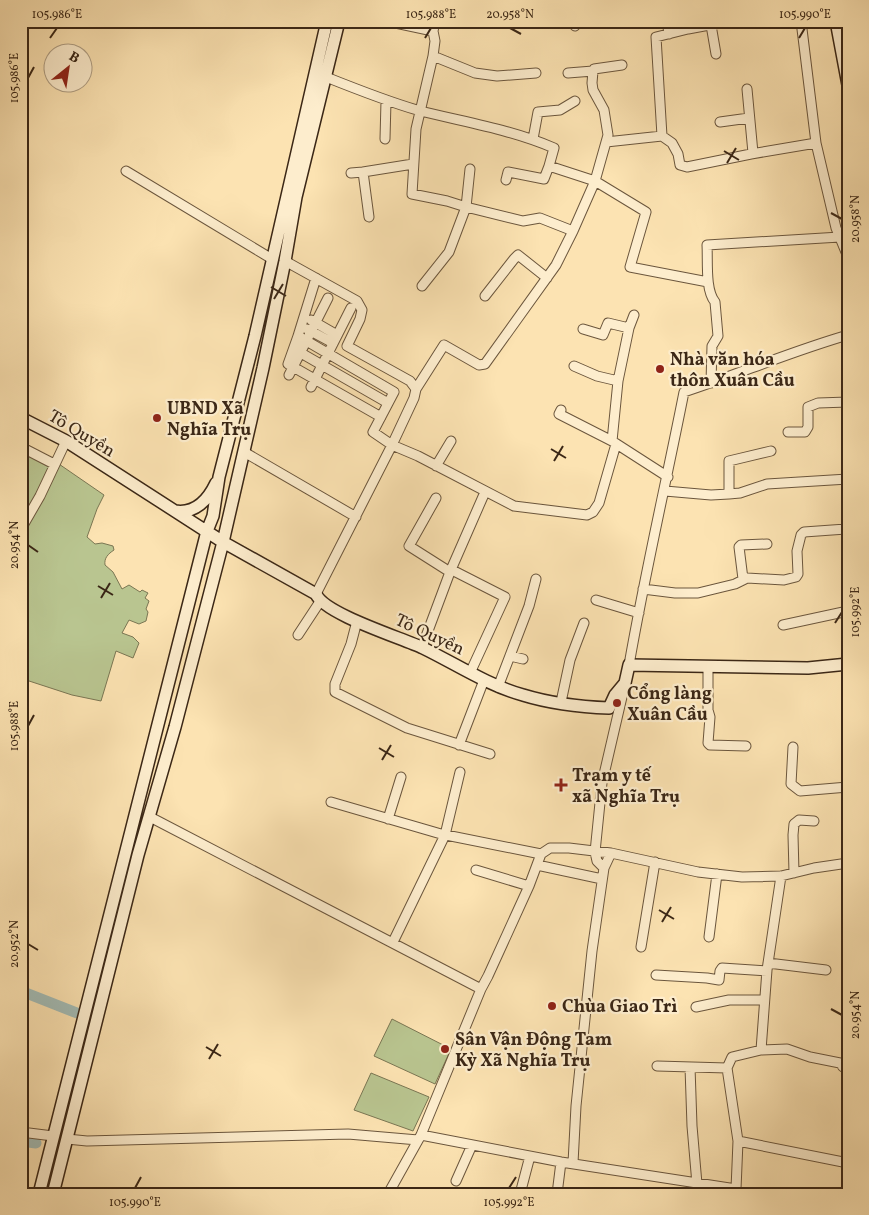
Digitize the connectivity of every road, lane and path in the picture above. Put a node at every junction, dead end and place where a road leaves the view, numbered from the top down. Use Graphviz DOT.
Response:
graph roads {
  1 [pos="327,21"];
  2 [pos="338,21"];
  3 [pos="386,21"];
  4 [pos="668,21"];
  5 [pos="731,21"];
  6 [pos="801,21"];
  7 [pos="836,21"];
  8 [pos="711,25"];
  9 [pos="434,26"];
  10 [pos="669,34"];
  11 [pos="716,54"];
  12 [pos="433,56"];
  13 [pos="622,65"];
  14 [pos="593,71"];
  15 [pos="536,73"];
  16 [pos="568,73"];
  17 [pos="320,77"];
  18 [pos="848,85"];
  19 [pos="747,89"];
  20 [pos="386,101"];
  21 [pos="574,101"];
  22 [pos="419,110"];
  23 [pos="749,118"];
  24 [pos="720,122"];
  25 [pos="662,136"];
  26 [pos="385,139"];
  27 [pos="533,139"];
  28 [pos="606,142"];
  29 [pos="816,143"];
  30 [pos="753,153"];
  31 [pos="414,164"];
  32 [pos="549,166"];
  33 [pos="470,169"];
  34 [pos="126,171"];
  35 [pos="363,172"];
  36 [pos="351,173"];
  37 [pos="506,180"];
  38 [pos="594,181"];
  39 [pos="466,207"];
  40 [pos="369,217"];
  41 [pos="573,231"];
  42 [pos="840,237"];
  43 [pos="272,256"];
  44 [pos="848,257"];
  45 [pos="285,261"];
  46 [pos="316,278"];
  47 [pos="548,278"];
  48 [pos="708,282"];
  49 [pos="422,286"];
  50 [pos="485,296"];
  51 [pos="328,298"];
  52 [pos="350,308"];
  53 [pos="634,315"];
  54 [pos="304,316"];
  55 [pos="316,322"];
  56 [pos="301,326"];
  57 [pos="629,328"];
  58 [pos="583,329"];
  59 [pos="311,332"];
  60 [pos="337,335"];
  61 [pos="848,335"];
  62 [pos="302,338"];
  63 [pos="333,343"];
  64 [pos="347,346"];
  65 [pos="297,351"];
  66 [pos="328,353"];
  67 [pos="344,363"];
  68 [pos="322,365"];
  69 [pos="293,366"];
  70 [pos="574,366"];
  71 [pos="362,373"];
  72 [pos="338,374"];
  73 [pos="289,375"];
  74 [pos="618,381"];
  75 [pos="379,382"];
  76 [pos="314,383"];
  77 [pos="711,383"];
  78 [pos="356,384"];
  79 [pos="328,387"];
  80 [pos="416,389"];
  81 [pos="372,394"];
  82 [pos="348,397"];
  83 [pos="848,402"];
  84 [pos="388,403"];
  85 [pos="365,407"];
  86 [pos="561,410"];
  87 [pos="381,417"];
  88 [pos="21,418"];
  89 [pos="788,432"];
  90 [pos="66,441"];
  91 [pos="452,441"];
  92 [pos="614,442"];
  93 [pos="392,445"];
  94 [pos="21,447"];
  95 [pos="226,448"];
  96 [pos="771,451"];
  97 [pos="244,452"];
  98 [pos="54,464"];
  99 [pos="436,466"];
  100 [pos="219,477"];
  101 [pos="668,477"];
  102 [pos="848,479"];
  103 [pos="665,491"];
  104 [pos="485,492"];
  105 [pos="729,494"];
  106 [pos="436,498"];
  107 [pos="848,509"];
  108 [pos="172,510"];
  109 [pos="356,516"];
  110 [pos="21,528"];
  111 [pos="847,529"];
  112 [pos="208,531"];
  113 [pos="223,542"];
  114 [pos="767,544"];
  115 [pos="451,571"];
  116 [pos="536,579"];
  117 [pos="743,579"];
  118 [pos="643,589"];
  119 [pos="318,597"];
  120 [pos="596,600"];
  121 [pos="848,611"];
  122 [pos="639,613"];
  123 [pos="357,621"];
  124 [pos="584,623"];
  125 [pos="783,625"];
  126 [pos="298,635"];
  127 [pos="422,647"];
  128 [pos="510,656"];
  129 [pos="523,659"];
  130 [pos="848,664"];
  131 [pos="629,665"];
  132 [pos="708,667"];
  133 [pos="470,673"];
  134 [pos="484,680"];
  135 [pos="498,687"];
  136 [pos="562,702"];
  137 [pos="614,709"];
  138 [pos="459,745"];
  139 [pos="746,746"];
  140 [pos="794,747"];
  141 [pos="490,754"];
  142 [pos="460,772"];
  143 [pos="401,777"];
  144 [pos="848,787"];
  145 [pos="331,802"];
  146 [pos="136,810"];
  147 [pos="150,817"];
  148 [pos="388,819"];
  149 [pos="814,821"];
  150 [pos="445,835"];
  151 [pos="595,852"];
  152 [pos="611,853"];
  153 [pos="541,854"];
  154 [pos="655,862"];
  155 [pos="848,863"];
  156 [pos="537,865"];
  157 [pos="604,868"];
  158 [pos="476,870"];
  159 [pos="794,873"];
  160 [pos="717,874"];
  161 [pos="781,876"];
  162 [pos="602,879"];
  163 [pos="529,886"];
  164 [pos="709,937"];
  165 [pos="393,942"];
  166 [pos="641,947"];
  167 [pos="767,967"];
  168 [pos="826,970"];
  169 [pos="656,974"];
  170 [pos="481,989"];
  171 [pos="764,1000"];
  172 [pos="696,1007"];
  173 [pos="760,1050"];
  174 [pos="658,1066"];
  175 [pos="690,1067"];
  176 [pos="727,1068"];
  177 [pos="848,1068"];
  178 [pos="21,1132"];
  179 [pos="53,1136"];
  180 [pos="420,1138"];
  181 [pos="67,1139"];
  182 [pos="738,1141"];
  183 [pos="472,1144"];
  184 [pos="530,1156"];
  185 [pos="561,1162"];
  186 [pos="573,1163"];
  187 [pos="848,1163"];
  188 [pos="456,1181"];
  189 [pos="697,1184"];
  190 [pos="39,1194"];
  191 [pos="53,1194"];
  192 [pos="388,1194"];
  193 [pos="520,1194"];
  194 [pos="557,1194"];
  1 -- 17 [label="street"];
  2 -- 17 [label="street"];
  3 -- 9 [label="street"];
  4 -- 10 [label="street"];
  5 -- 8 [label="street"];
  6 -- 29 [label="street"];
  7 -- 18 [label="street"];
  8 -- 10 [label="street"];
  8 -- 11 [label="street"];
  9 -- 12 [label="street"];
  10 -- 25 [label="street"];
  12 -- 15 [label="street"];
  12 -- 22 [label="street"];
  13 -- 14 [label="street"];
  14 -- 16 [label="street"];
  14 -- 28 [label="street"];
  17 -- 20 [label="street"];
  17 -- 43 [label="street"];
  17 -- 45 [label="street"];
  19 -- 23 [label="street"];
  20 -- 22 [label="street"];
  20 -- 26 [label="street"];
  21 -- 27 [label="street"];
  22 -- 27 [label="street"];
  22 -- 31 [label="street"];
  23 -- 24 [label="street"];
  23 -- 30 [label="street"];
  25 -- 28 [label="street"];
  25 -- 30 [label="street"];
  27 -- 32 [label="street"];
  28 -- 38 [label="street"];
  29 -- 30 [label="street"];
  29 -- 42 [label="street"];
  31 -- 35 [label="street"];
  31 -- 39 [label="street"];
  32 -- 37 [label="street"];
  32 -- 38 [label="street"];
  33 -- 39 [label="street"];
  34 -- 43 [label="street"];
  35 -- 36 [label="street"];
  35 -- 40 [label="street"];
  38 -- 41 [label="street"];
  38 -- 48 [label="street"];
  39 -- 41 [label="street"];
  39 -- 49 [label="street"];
  41 -- 47 [label="street"];
  42 -- 44 [label="street"];
  42 -- 48 [label="street"];
  43 -- 45 [label="street"];
  43 -- 95 [label="street"];
  45 -- 46 [label="street"];
  45 -- 97 [label="street"];
  46 -- 54 [label="street"];
  46 -- 64 [label="street"];
  47 -- 50 [label="street"];
  47 -- 80 [label="street"];
  48 -- 77 [label="street"];
  51 -- 55 [label="street"];
  52 -- 60 [label="street"];
  53 -- 57 [label="street"];
  54 -- 55 [label="street"];
  54 -- 56 [label="street"];
  55 -- 59 [label="street"];
  55 -- 60 [label="street"];
  56 -- 59 [label="street"];
  56 -- 62 [label="street"];
  57 -- 58 [label="street"];
  57 -- 74 [label="street"];
  59 -- 62 [label="street"];
  59 -- 63 [label="street"];
  60 -- 63 [label="street"];
  61 -- 77 [label="street"];
  62 -- 65 [label="street"];
  62 -- 66 [label="street"];
  63 -- 66 [label="street"];
  64 -- 67 [label="street"];
  64 -- 80 [label="street"];
  65 -- 68 [label="street"];
  65 -- 69 [label="street"];
  66 -- 67 [label="street"];
  66 -- 68 [label="street"];
  67 -- 71 [label="street"];
  67 -- 72 [label="street"];
  68 -- 72 [label="street"];
  68 -- 76 [label="street"];
  69 -- 73 [label="street"];
  69 -- 76 [label="street"];
  70 -- 74 [label="street"];
  71 -- 75 [label="street"];
  71 -- 78 [label="street"];
  72 -- 78 [label="street"];
  72 -- 79 [label="street"];
  74 -- 92 [label="street"];
  75 -- 81 [label="street"];
  75 -- 84 [label="street"];
  76 -- 79 [label="street"];
  77 -- 101 [label="street"];
  78 -- 81 [label="street"];
  78 -- 82 [label="street"];
  79 -- 82 [label="street"];
  80 -- 93 [label="street"];
  81 -- 84 [label="street"];
  81 -- 85 [label="street"];
  82 -- 85 [label="street"];
  83 -- 89 [label="street"];
  84 -- 87 [label="street"];
  85 -- 87 [label="street"];
  86 -- 92 [label="street"];
  87 -- 93 [label="street"];
  88 -- 90 [label="street, Tô Quyền"];
  90 -- 98 [label="street"];
  90 -- 108 [label="street, Tô Quyền"];
  91 -- 99 [label="street"];
  92 -- 101 [label="street"];
  92 -- 104 [label="street"];
  93 -- 99 [label="street"];
  93 -- 109 [label="street"];
  94 -- 98 [label="street"];
  95 -- 97 [label="street"];
  95 -- 100 [label="street"];
  96 -- 105 [label="street"];
  97 -- 109 [label="street"];
  97 -- 113 [label="street"];
  98 -- 110 [label="street"];
  99 -- 104 [label="street"];
  100 -- 108 [label="street"];
  100 -- 112 [label="street"];
  101 -- 103 [label="street"];
  102 -- 105 [label="street"];
  103 -- 105 [label="street"];
  103 -- 118 [label="street"];
  104 -- 115 [label="street"];
  106 -- 115 [label="street"];
  107 -- 111 [label="street"];
  108 -- 112 [label="street, Tô Quyền"];
  109 -- 119 [label="street"];
  111 -- 117 [label="street"];
  112 -- 113 [label="street, Tô Quyền"];
  112 -- 146 [label="street"];
  113 -- 119 [label="street, Tô Quyền"];
  113 -- 147 [label="street"];
  114 -- 117 [label="street"];
  115 -- 127 [label="street"];
  115 -- 133 [label="street"];
  116 -- 128 [label="street"];
  117 -- 118 [label="street"];
  118 -- 122 [label="street"];
  119 -- 123 [label="street, Tô Quyền"];
  119 -- 126 [label="street"];
  120 -- 122 [label="street"];
  121 -- 125 [label="street"];
  122 -- 131 [label="street"];
  123 -- 127 [label="street, Tô Quyền"];
  123 -- 138 [label="street"];
  124 -- 136 [label="street"];
  127 -- 133 [label="street, Tô Quyền"];
  128 -- 129 [label="street"];
  128 -- 135 [label="street"];
  130 -- 132 [label="street"];
  131 -- 132 [label="street"];
  131 -- 137 [label="street"];
  132 -- 139 [label="street"];
  133 -- 134 [label="street, Tô Quyền"];
  134 -- 135 [label="street, Tô Quyền"];
  134 -- 138 [label="street"];
  135 -- 136 [label="street, Tô Quyền"];
  136 -- 137 [label="street, Tô Quyền"];
  137 -- 151 [label="street"];
  138 -- 141 [label="street"];
  140 -- 144 [label="street"];
  142 -- 150 [label="street"];
  143 -- 148 [label="street"];
  145 -- 148 [label="street"];
  146 -- 147 [label="street"];
  146 -- 179 [label="street"];
  147 -- 165 [label="street"];
  147 -- 181 [label="street"];
  148 -- 150 [label="street"];
  149 -- 159 [label="street"];
  150 -- 153 [label="street"];
  150 -- 165 [label="street"];
  151 -- 152 [label="street"];
  151 -- 153 [label="street"];
  151 -- 157 [label="street"];
  152 -- 154 [label="street"];
  152 -- 157 [label="street"];
  153 -- 156 [label="street"];
  154 -- 160 [label="street"];
  154 -- 166 [label="street"];
  155 -- 159 [label="street"];
  156 -- 162 [label="street"];
  156 -- 163 [label="street"];
  157 -- 162 [label="street"];
  158 -- 163 [label="street"];
  159 -- 161 [label="street"];
  160 -- 161 [label="street"];
  160 -- 164 [label="street"];
  161 -- 167 [label="street"];
  162 -- 186 [label="street"];
  163 -- 170 [label="street"];
  165 -- 170 [label="street"];
  167 -- 168 [label="street"];
  167 -- 169 [label="street"];
  167 -- 171 [label="street"];
  170 -- 180 [label="street"];
  171 -- 172 [label="street"];
  171 -- 173 [label="street"];
  173 -- 176 [label="street"];
  173 -- 177 [label="street"];
  174 -- 175 [label="street"];
  175 -- 176 [label="street"];
  175 -- 189 [label="street"];
  176 -- 182 [label="street"];
  178 -- 179 [label="street"];
  179 -- 181 [label="street"];
  179 -- 190 [label="street"];
  180 -- 181 [label="street"];
  180 -- 183 [label="street"];
  180 -- 192 [label="street"];
  181 -- 191 [label="street"];
  182 -- 187 [label="street"];
  182 -- 189 [label="street"];
  183 -- 184 [label="street"];
  183 -- 188 [label="street"];
  184 -- 185 [label="street"];
  184 -- 193 [label="street"];
  185 -- 186 [label="street"];
  185 -- 194 [label="street"];
  186 -- 189 [label="street"];
}
